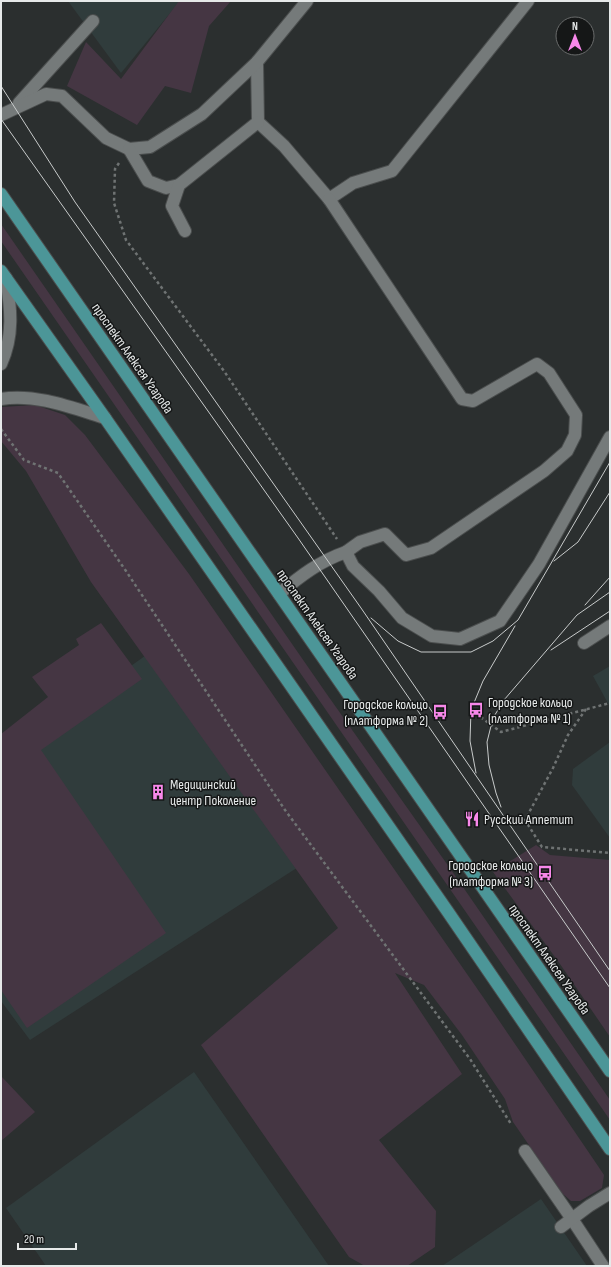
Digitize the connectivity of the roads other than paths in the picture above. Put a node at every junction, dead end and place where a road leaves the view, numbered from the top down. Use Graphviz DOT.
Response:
graph roads {
  1 [pos="307,1"];
  2 [pos="528,1"];
  3 [pos="93,21"];
  4 [pos="257,62"];
  5 [pos="15,107"];
  6 [pos="1,115"];
  7 [pos="258,122"];
  8 [pos="128,149"];
  9 [pos="179,185"];
  10 [pos="1,194"];
  11 [pos="329,199"];
  12 [pos="185,231"];
  13 [pos="3,275"];
  14 [pos="1,364"];
  15 [pos="1,399"];
  16 [pos="105,418"];
  17 [pos="610,437"];
  18 [pos="346,552"];
  19 [pos="279,594"];
  20 [pos="610,626"];
  21 [pos="584,643"];
  22 [pos="610,1071"];
  23 [pos="610,1149"];
  24 [pos="525,1151"];
  25 [pos="610,1193"];
  26 [pos="572,1219"];
  27 [pos="561,1227"];
  28 [pos="603,1266"];
  1 -- 4 [label="street"];
  2 -- 11 [label="street"];
  3 -- 5 [label="street"];
  4 -- 7 [label="street"];
  4 -- 8 [label="street"];
  5 -- 6 [label="street"];
  5 -- 8 [label="street"];
  7 -- 9 [label="street"];
  7 -- 11 [label="street"];
  8 -- 9 [label="street"];
  9 -- 12 [label="street"];
  10 -- 19 [label="main road, проспект Алексея Угарова"];
  11 -- 18 [label="street"];
  13 -- 14 [label="street"];
  13 -- 16 [label="main road"];
  15 -- 16 [label="street"];
  16 -- 23 [label="main road"];
  17 -- 18 [label="street"];
  18 -- 19 [label="street"];
  19 -- 22 [label="main road, проспект Алексея Угарова"];
  20 -- 21 [label="street"];
  24 -- 26 [label="street"];
  25 -- 26 [label="street"];
  26 -- 27 [label="street"];
  26 -- 28 [label="street"];
}
